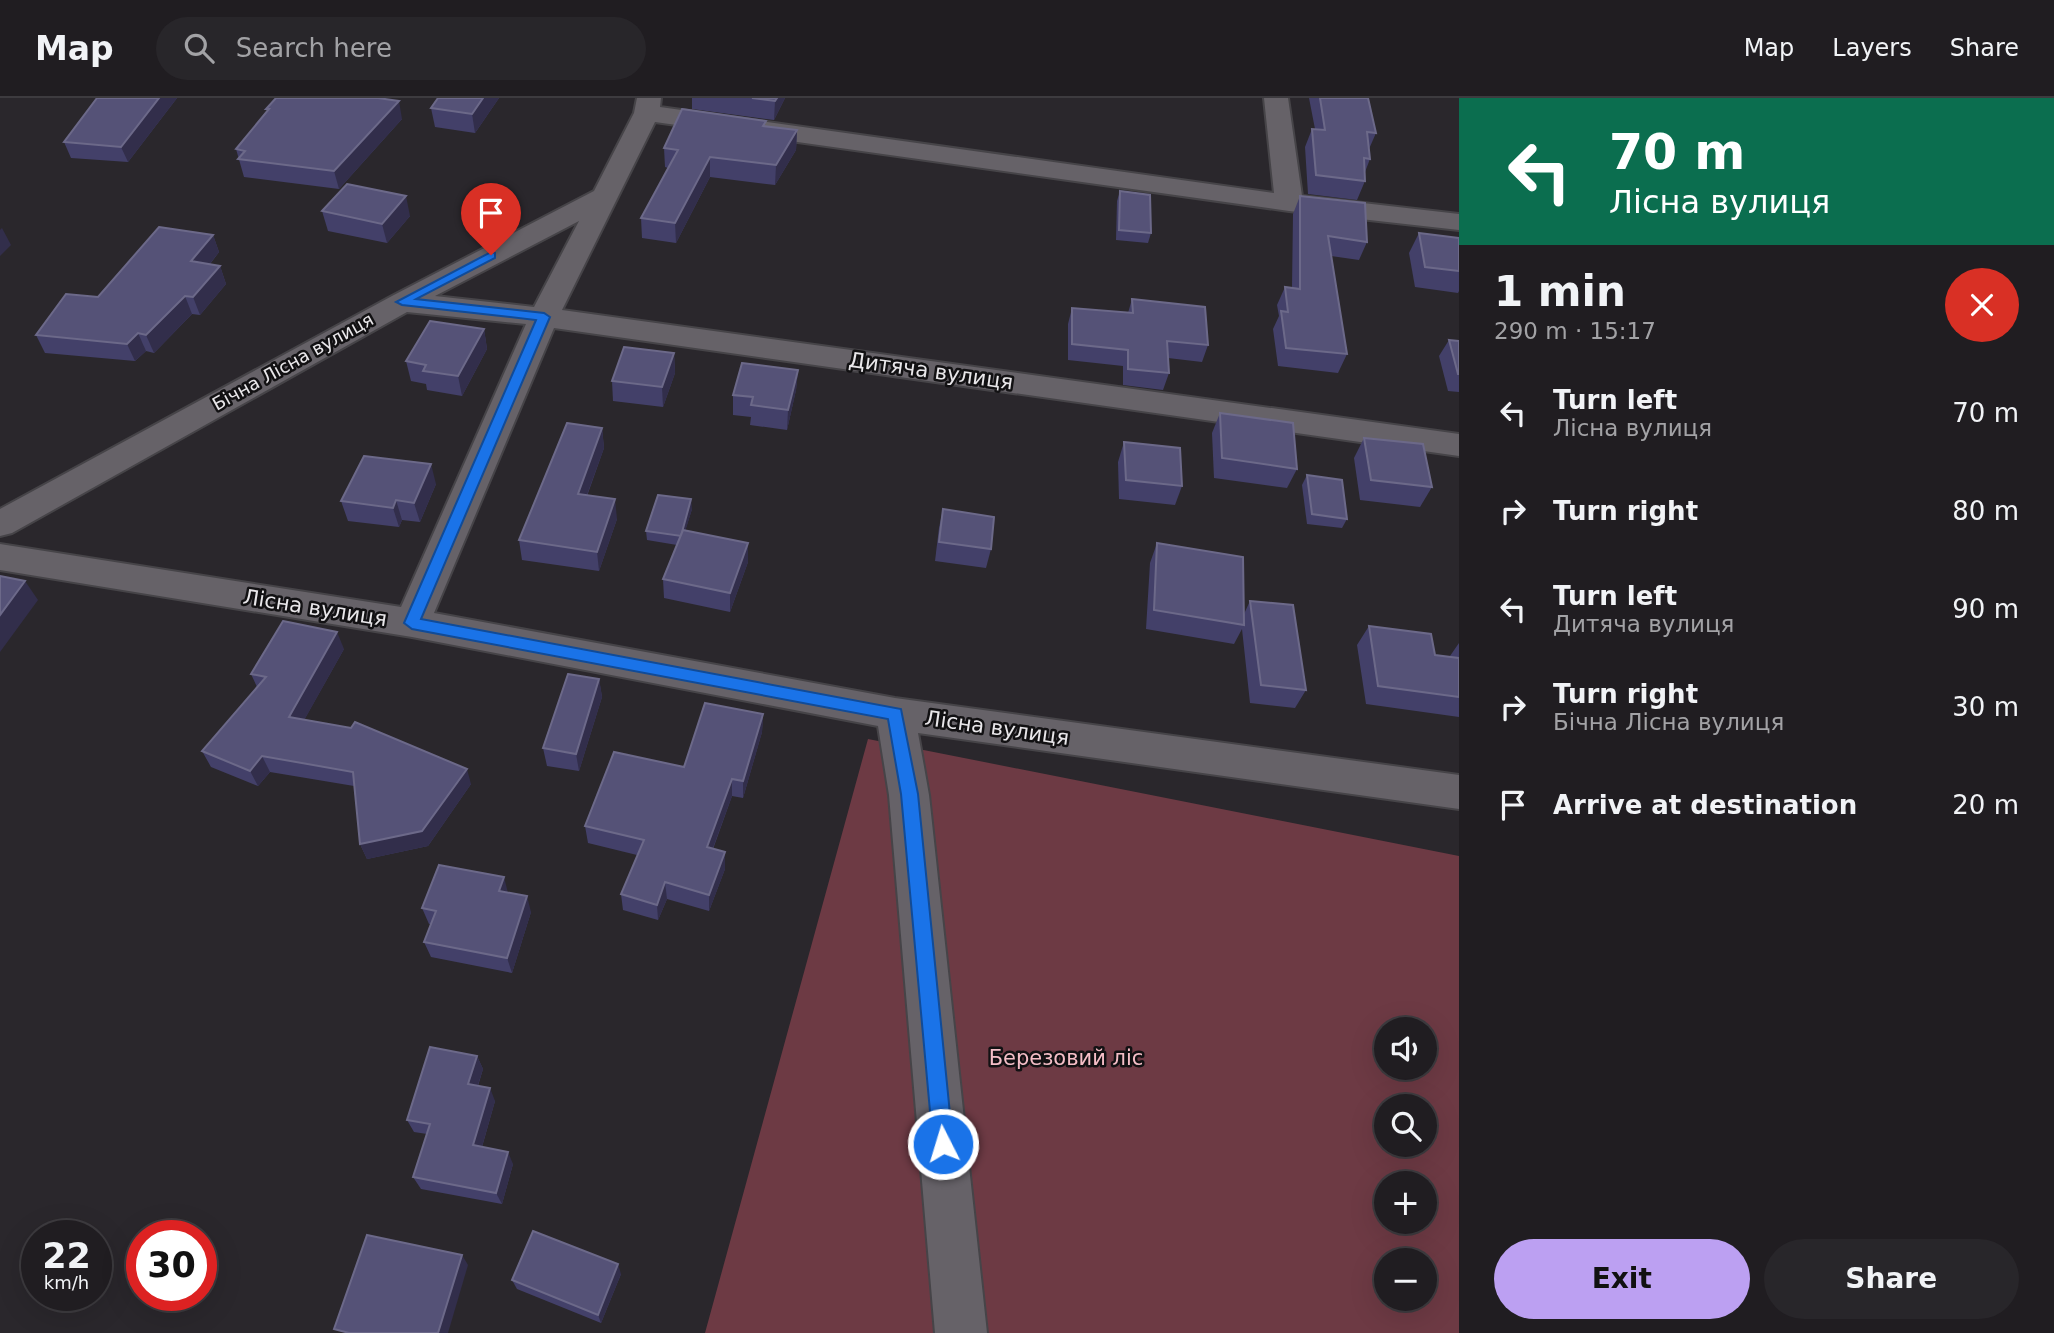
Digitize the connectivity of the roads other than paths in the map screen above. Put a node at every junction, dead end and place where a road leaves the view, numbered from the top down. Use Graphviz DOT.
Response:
graph roads {
  1 [pos="1276,98"];
  2 [pos="648,106"];
  3 [pos="603,197"];
  4 [pos="1289,203"];
  5 [pos="1459,222"];
  6 [pos="402,302"];
  7 [pos="544,317"];
  8 [pos="1459,445"];
  9 [pos="0,524"];
  10 [pos="0,557"];
  11 [pos="412,623"];
  12 [pos="895,714"];
  13 [pos="1459,792"];
  14 [pos="961,1333"];
  1 -- 4 [label="street"];
  2 -- 3 [label="street"];
  2 -- 4 [label="street"];
  3 -- 6 [label="street, Бічна Лісна вулиця"];
  3 -- 7 [label="street"];
  4 -- 5 [label="street"];
  6 -- 7 [label="street, Дитяча вулиця"];
  6 -- 9 [label="street, Бічна Лісна вулиця"];
  7 -- 8 [label="street, Дитяча вулиця"];
  7 -- 11 [label="street"];
  10 -- 11 [label="street, Лісна вулиця"];
  11 -- 12 [label="street, Лісна вулиця"];
  12 -- 13 [label="street, Лісна вулиця"];
  12 -- 14 [label="street"];
}
